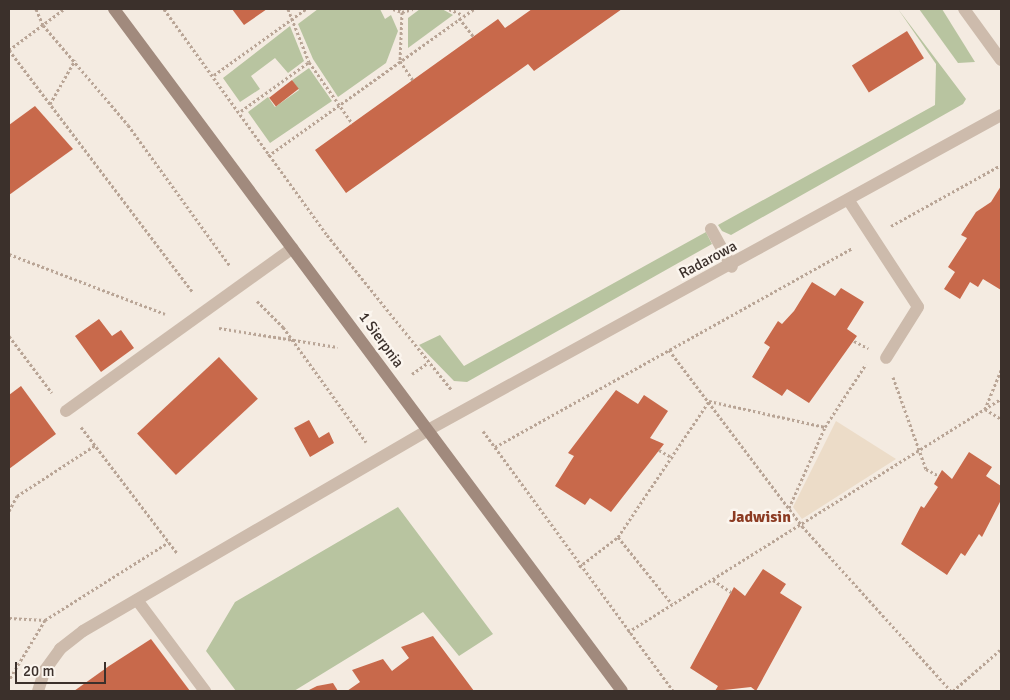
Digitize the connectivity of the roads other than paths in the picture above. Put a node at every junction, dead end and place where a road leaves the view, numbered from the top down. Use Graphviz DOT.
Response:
graph roads {
  1 [pos="114,9"];
  2 [pos="964,9"];
  3 [pos="1001,60"];
  4 [pos="1001,115"];
  5 [pos="849,201"];
  6 [pos="711,229"];
  7 [pos="293,248"];
  8 [pos="732,267"];
  9 [pos="886,358"];
  10 [pos="66,411"];
  11 [pos="428,430"];
  12 [pos="137,600"];
  13 [pos="38,691"];
  14 [pos="205,691"];
  15 [pos="622,691"];
  1 -- 7 [label="street, 1 Sierpnia"];
  2 -- 3 [label="street"];
  4 -- 5 [label="street, Radarowa"];
  5 -- 8 [label="street, Radarowa"];
  5 -- 9 [label="street"];
  6 -- 8 [label="street"];
  7 -- 10 [label="street"];
  7 -- 11 [label="street, 1 Sierpnia"];
  8 -- 11 [label="street, Radarowa"];
  11 -- 12 [label="street, Radarowa"];
  11 -- 15 [label="street, 1 Sierpnia"];
  12 -- 13 [label="street, Radarowa"];
  12 -- 14 [label="street"];
}
